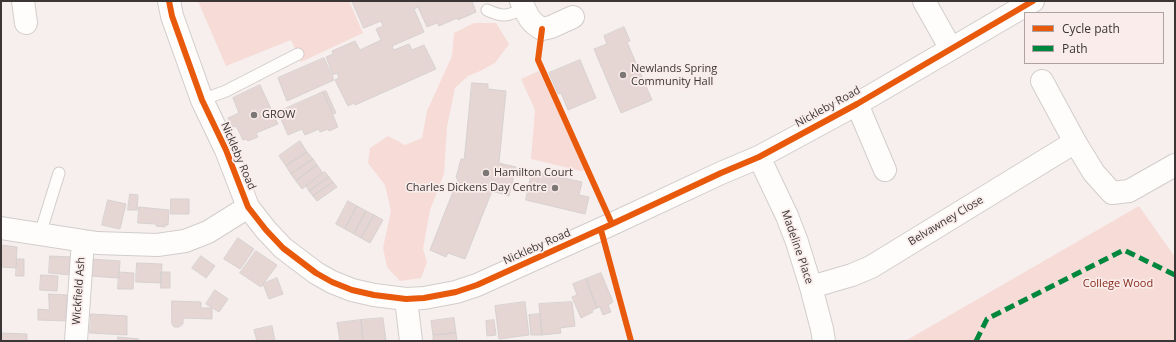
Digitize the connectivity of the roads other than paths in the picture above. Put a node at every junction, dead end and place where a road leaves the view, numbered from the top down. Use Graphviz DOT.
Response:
graph roads {
  1 [pos="22,1"];
  2 [pos="169,1"];
  3 [pos="924,1"];
  4 [pos="1033,1"];
  5 [pos="523,4"];
  6 [pos="487,10"];
  7 [pos="573,17"];
  8 [pos="26,23"];
  9 [pos="951,49"];
  10 [pos="298,54"];
  11 [pos="1042,81"];
  12 [pos="202,100"];
  13 [pos="857,104"];
  14 [pos="1075,142"];
  15 [pos="759,157"];
  16 [pos="1175,165"];
  17 [pos="885,170"];
  18 [pos="59,173"];
  19 [pos="248,207"];
  20 [pos="1,228"];
  21 [pos="40,234"];
  22 [pos="83,241"];
  23 [pos="811,287"];
  24 [pos="406,298"];
  25 [pos="76,341"];
  26 [pos="411,341"];
  27 [pos="824,341"];
  1 -- 8 [label="street"];
  2 -- 12 [label="street, Nickleby Road"];
  3 -- 9 [label="street"];
  4 -- 9 [label="street, Nickleby Road"];
  5 -- 6 [label="lane"];
  5 -- 7 [label="street"];
  9 -- 13 [label="street, Nickleby Road"];
  10 -- 12 [label="lane"];
  11 -- 14 [label="street"];
  12 -- 19 [label="street, Nickleby Road"];
  13 -- 15 [label="street, Nickleby Road"];
  13 -- 17 [label="street, Nickleby Road"];
  14 -- 16 [label="street"];
  14 -- 23 [label="street, Belvawney Close"];
  15 -- 23 [label="street, Madeline Place"];
  15 -- 24 [label="street, Nickleby Road"];
  18 -- 21 [label="lane"];
  19 -- 22 [label="street, Wickfield Ash"];
  19 -- 24 [label="street, Nickleby Road"];
  20 -- 21 [label="street, Wickfield Ash"];
  21 -- 22 [label="street, Wickfield Ash"];
  22 -- 25 [label="street, Wickfield Ash"];
  23 -- 27 [label="street, Madeline Place"];
  24 -- 26 [label="street"];
}
